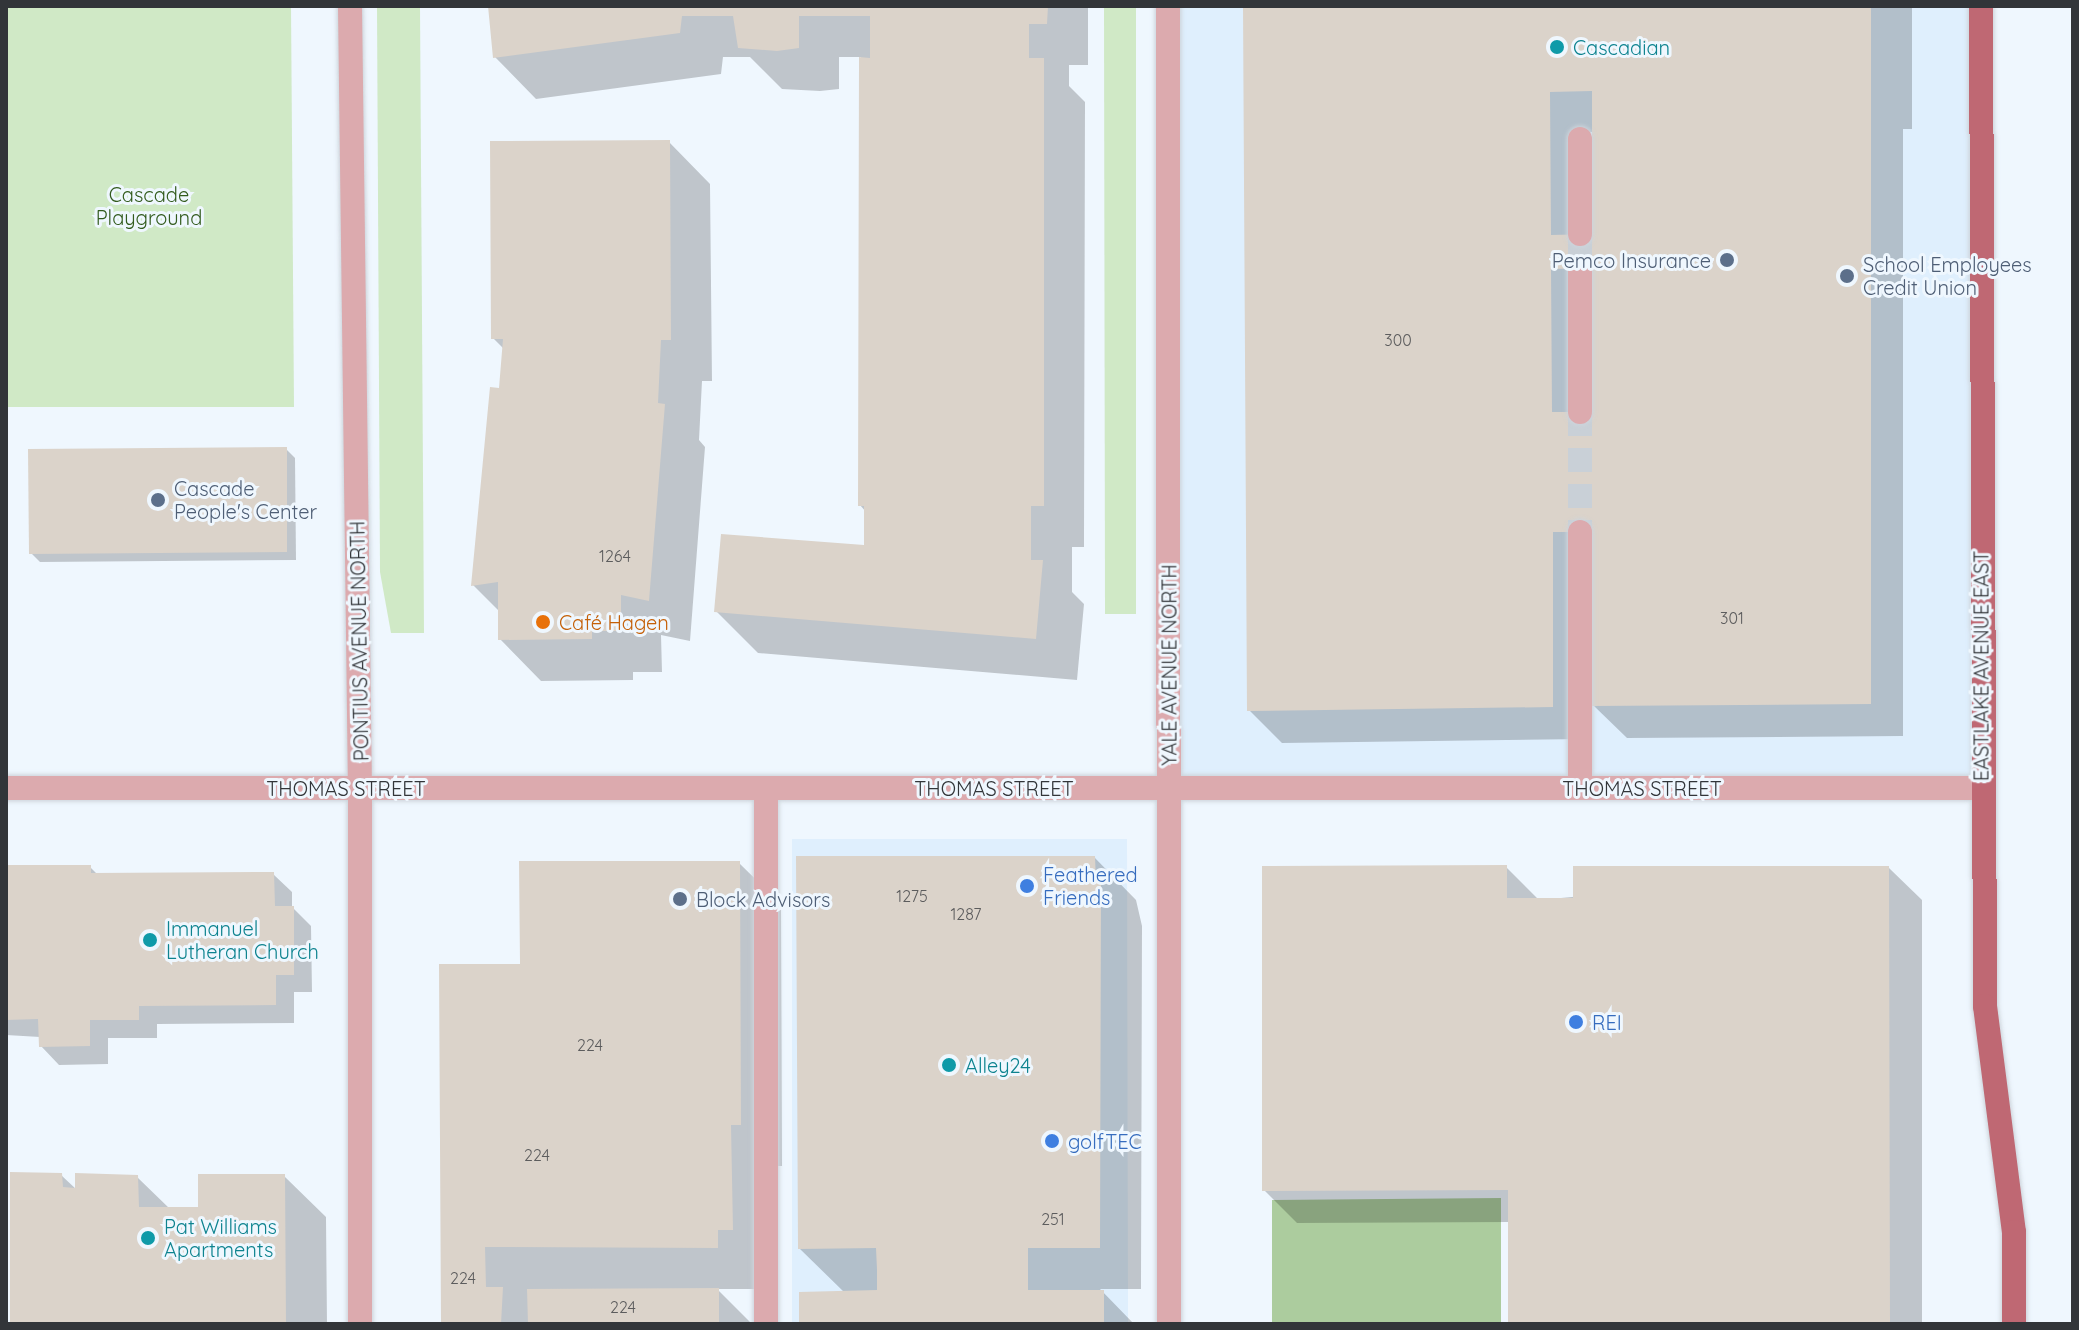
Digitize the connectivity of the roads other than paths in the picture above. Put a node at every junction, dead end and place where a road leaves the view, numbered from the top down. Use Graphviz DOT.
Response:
graph roads {
  1 [pos="350,6"];
  2 [pos="1168,6"];
  3 [pos="1981,6"];
  4 [pos="1580,139"];
  5 [pos="1580,234"];
  6 [pos="1580,269"];
  7 [pos="1580,412"];
  8 [pos="1580,532"];
  9 [pos="6,788"];
  10 [pos="360,788"];
  11 [pos="766,788"];
  12 [pos="1169,788"];
  13 [pos="1580,788"];
  14 [pos="1981,788"];
  15 [pos="360,1324"];
  16 [pos="766,1324"];
  17 [pos="1169,1324"];
  18 [pos="2014,1324"];
  1 -- 10 [label="street, PONTIUS AVENUE NORTH"];
  2 -- 12 [label="street, YALE AVENUE NORTH"];
  3 -- 14 [label="main road, EASTLAKE AVENUE EAST"];
  4 -- 5 [label="street"];
  6 -- 7 [label="street"];
  8 -- 13 [label="street"];
  9 -- 10 [label="street, THOMAS STREET"];
  10 -- 11 [label="street, THOMAS STREET"];
  10 -- 15 [label="street, PONTIUS AVENUE NORTH"];
  11 -- 12 [label="street, THOMAS STREET"];
  11 -- 16 [label="street"];
  12 -- 13 [label="street, THOMAS STREET"];
  12 -- 17 [label="street, YALE AVENUE NORTH"];
  13 -- 14 [label="street, THOMAS STREET"];
  14 -- 18 [label="main road, EASTLAKE AVENUE EAST"];
}
